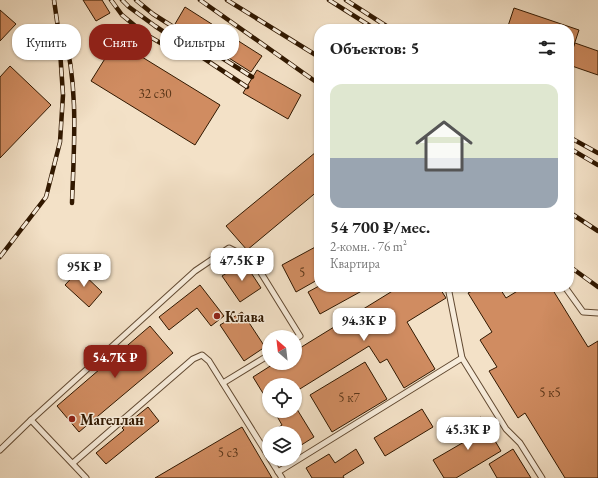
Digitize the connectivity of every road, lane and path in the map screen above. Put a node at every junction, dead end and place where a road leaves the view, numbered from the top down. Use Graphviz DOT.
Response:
graph roads {
  1 [pos="449,292"];
  2 [pos="569,292"];
  3 [pos="598,313"];
  4 [pos="296,330"];
  5 [pos="462,358"];
  6 [pos="262,359"];
  7 [pos="223,383"];
  8 [pos="31,420"];
  9 [pos="262,445"];
  10 [pos="0,450"];
  11 [pos="73,463"];
  12 [pos="275,466"];
  13 [pos="278,472"];
  14 [pos="86,478"];
  15 [pos="282,478"];
  16 [pos="542,478"];
  1 -- 5 [label="lane"];
  2 -- 3 [label="lane"];
  4 -- 8 [label="lane"];
  5 -- 13 [label="lane"];
  5 -- 16 [label="lane"];
  6 -- 7 [label="lane"];
  7 -- 9 [label="lane"];
  7 -- 11 [label="lane"];
  8 -- 10 [label="lane"];
  8 -- 11 [label="lane"];
  11 -- 14 [label="lane"];
  12 -- 13 [label="lane"];
  13 -- 15 [label="lane"];
}
